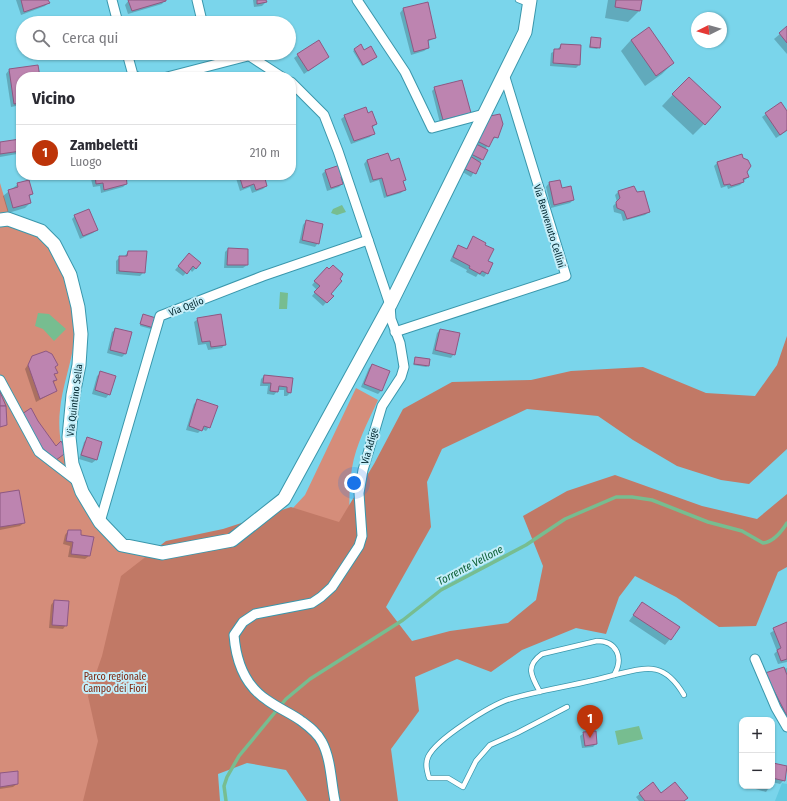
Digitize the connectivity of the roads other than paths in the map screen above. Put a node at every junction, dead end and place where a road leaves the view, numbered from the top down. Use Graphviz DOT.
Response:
graph roads {
  1 [pos="112,0"];
  2 [pos="197,0"];
  3 [pos="357,0"];
  4 [pos="526,1"];
  5 [pos="116,16"];
  6 [pos="201,16"];
  7 [pos="129,60"];
  8 [pos="225,60"];
  9 [pos="255,60"];
  10 [pos="132,72"];
  11 [pos="184,72"];
  12 [pos="274,72"];
  13 [pos="504,74"];
  14 [pos="296,87"];
  15 [pos="484,114"];
  16 [pos="0,220"];
  17 [pos="368,240"];
  18 [pos="390,306"];
  19 [pos="396,332"];
  20 [pos="0,380"];
  21 [pos="79,482"];
  22 [pos="100,522"];
  23 [pos="755,659"];
  24 [pos="614,675"];
  25 [pos="540,692"];
  26 [pos="684,695"];
  27 [pos="567,707"];
  28 [pos="787,728"];
  29 [pos="335,801"];
  1 -- 5 [label="street"];
  2 -- 6 [label="street"];
  3 -- 15 [label="street"];
  4 -- 13 [label="street"];
  7 -- 10 [label="street"];
  8 -- 11 [label="street"];
  9 -- 12 [label="street"];
  13 -- 15 [label="street"];
  13 -- 19 [label="street, Via Benvenuto Cellini"];
  14 -- 17 [label="street, Via Adige"];
  15 -- 18 [label="street"];
  16 -- 21 [label="street, Via Quintino Sella"];
  17 -- 18 [label="street, Via Adige"];
  17 -- 22 [label="street, Via Oglio"];
  18 -- 19 [label="street, Via Adige"];
  18 -- 22 [label="street, Via Quintino Sella"];
  19 -- 29 [label="street, Via Adige"];
  20 -- 21 [label="street"];
  21 -- 22 [label="street, Via Quintino Sella"];
  23 -- 28 [label="street"];
  24 -- 25 [label="lane"];
  24 -- 25 [label="lane"];
  24 -- 26 [label="lane"];
  25 -- 27 [label="lane"];
}
